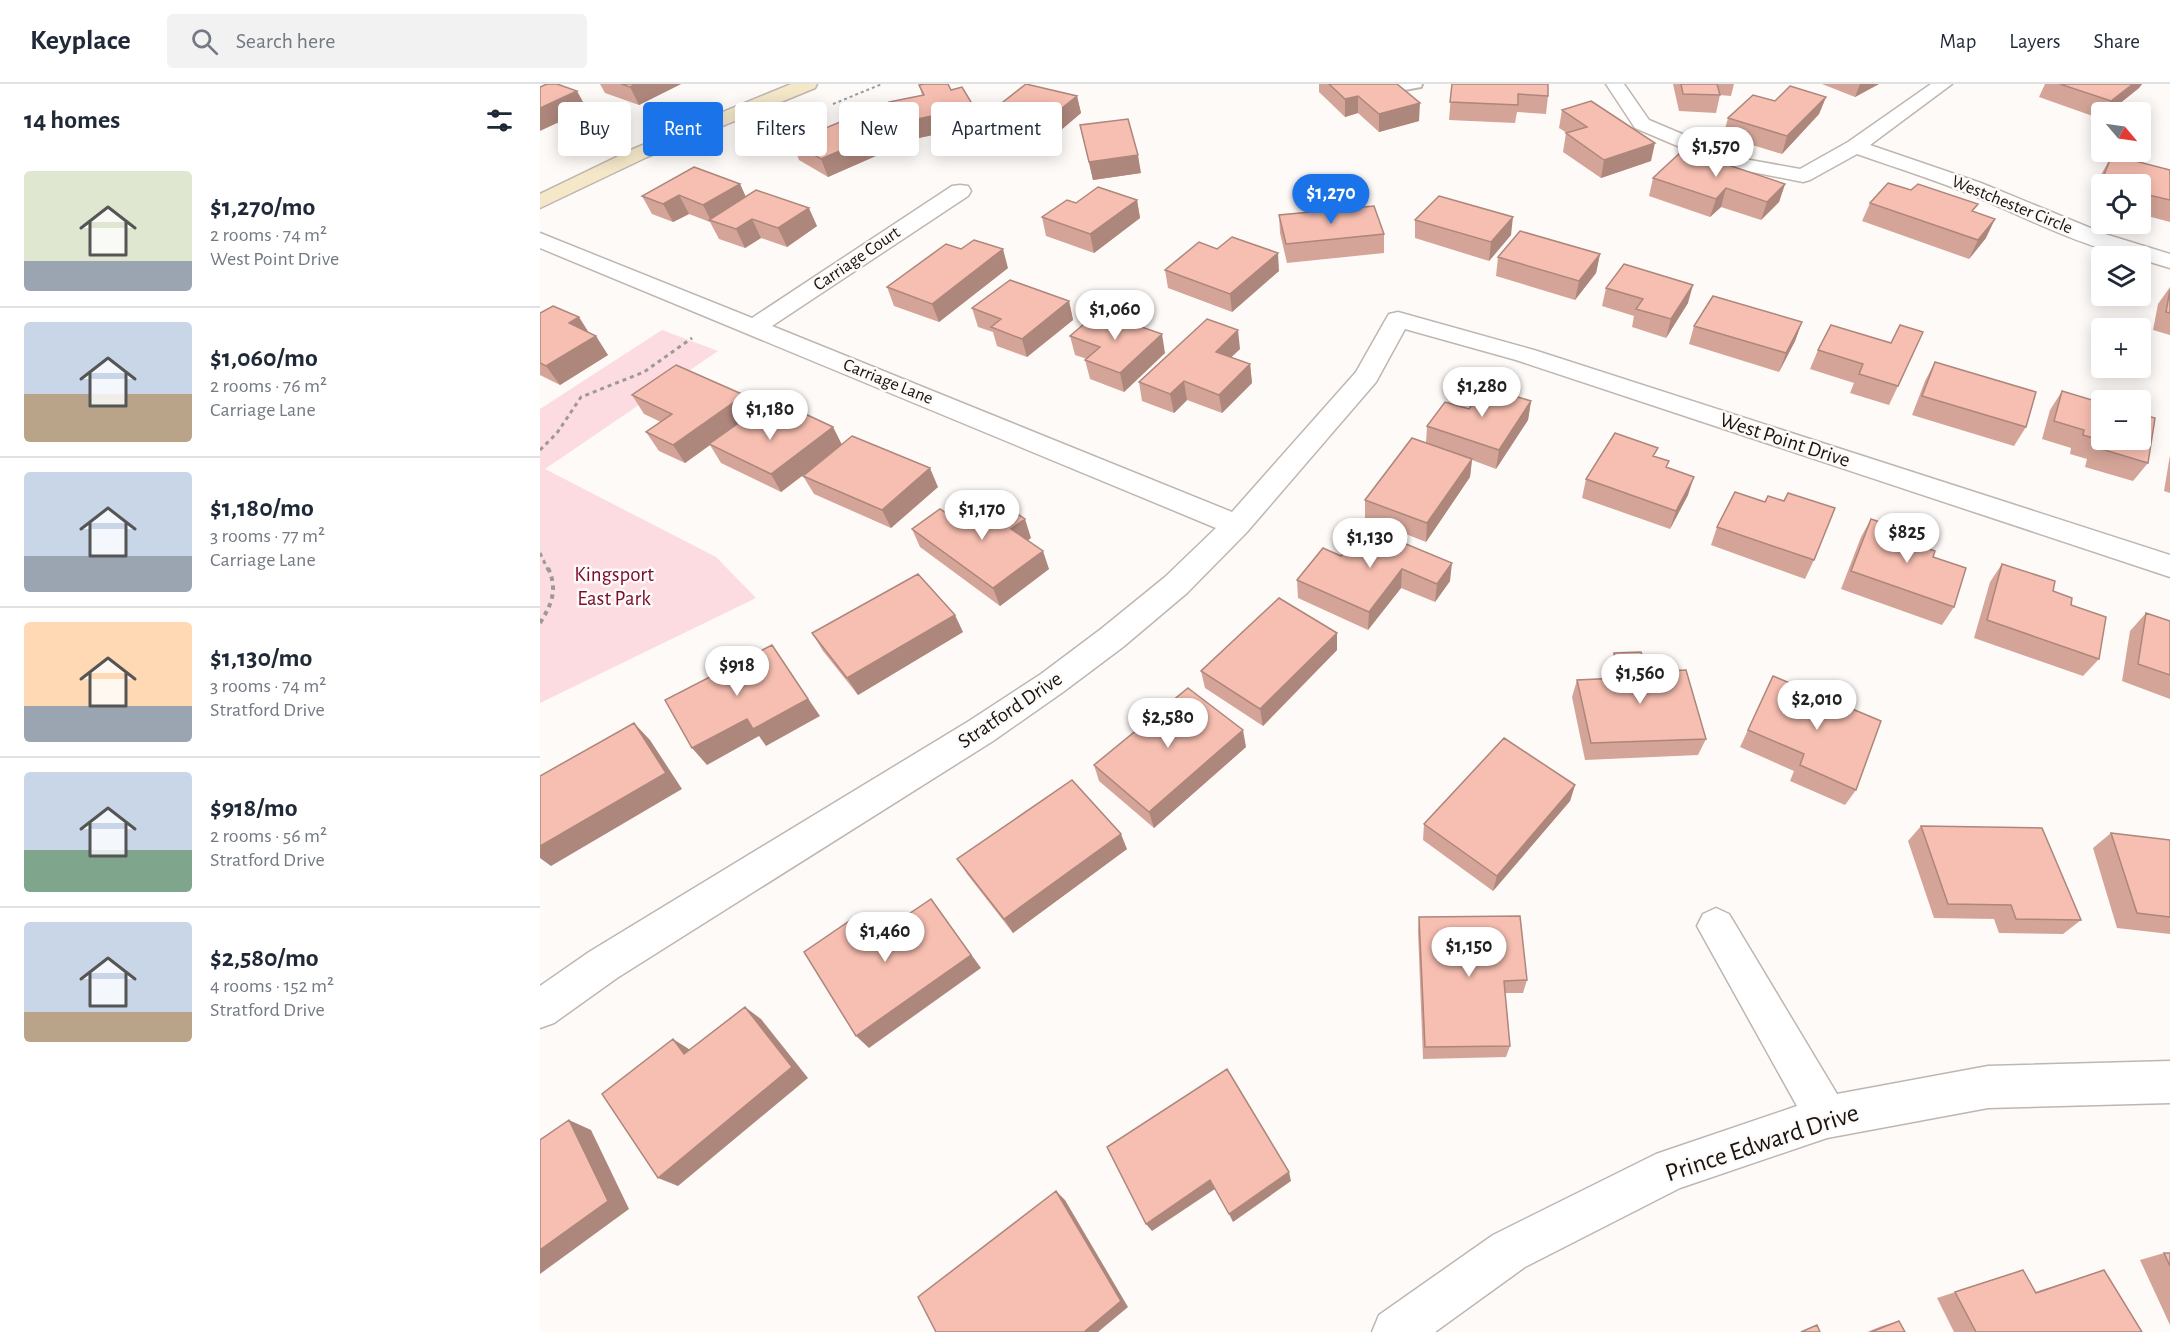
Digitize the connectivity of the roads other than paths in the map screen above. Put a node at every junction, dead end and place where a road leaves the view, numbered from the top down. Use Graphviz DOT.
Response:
graph roads {
  1 [pos="808,84"];
  2 [pos="1416,84"];
  3 [pos="1615,84"];
  4 [pos="1943,84"];
  5 [pos="1383,90"];
  6 [pos="1855,146"];
  7 [pos="960,190"];
  8 [pos="540,202"];
  9 [pos="540,240"];
  10 [pos="2170,261"];
  11 [pos="1398,319"];
  12 [pos="754,327"];
  13 [pos="1237,525"];
  14 [pos="2170,566"];
  15 [pos="1716,926"];
  16 [pos="540,1009"];
  17 [pos="2170,1082"];
  18 [pos="1827,1117"];
  19 [pos="1396,1332"];
  1 -- 8 [label="street"];
  2 -- 5 [label="lane"];
  3 -- 6 [label="street"];
  4 -- 6 [label="street"];
  6 -- 10 [label="street, Westchester Circle"];
  7 -- 12 [label="street, Carriage Court"];
  9 -- 12 [label="street, Carriage Lane"];
  11 -- 13 [label="street, Stratford Drive"];
  11 -- 14 [label="street, West Point Drive"];
  12 -- 13 [label="street, Carriage Lane"];
  13 -- 16 [label="street, Stratford Drive"];
  15 -- 18 [label="street"];
  17 -- 18 [label="street, Prince Edward Drive"];
  18 -- 19 [label="street, Prince Edward Drive"];
}
